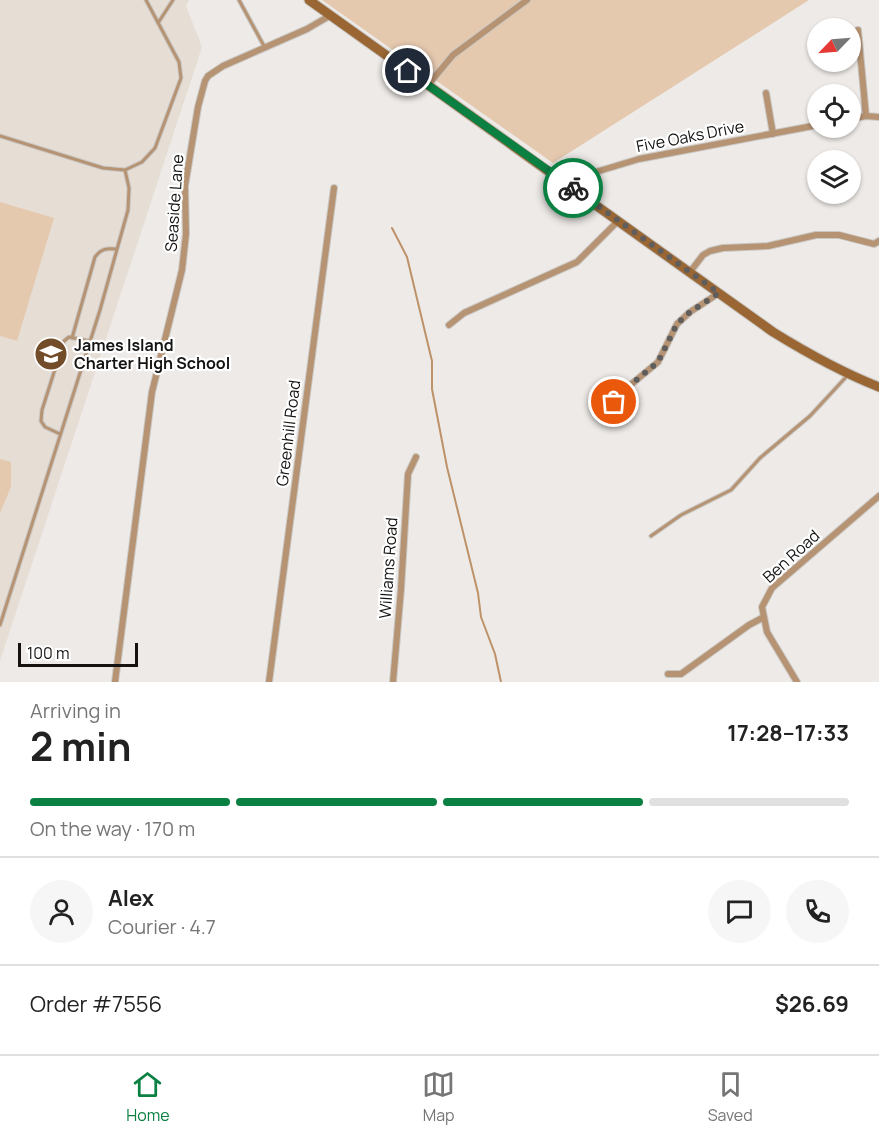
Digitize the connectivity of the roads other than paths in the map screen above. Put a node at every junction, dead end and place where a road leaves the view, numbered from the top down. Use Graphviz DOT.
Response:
graph roads {
  1 [pos="146,0"];
  2 [pos="173,0"];
  3 [pos="239,0"];
  4 [pos="309,0"];
  5 [pos="527,0"];
  6 [pos="331,15"];
  7 [pos="158,23"];
  8 [pos="265,48"];
  9 [pos="861,62"];
  10 [pos="428,85"];
  11 [pos="766,93"];
  12 [pos="866,116"];
  13 [pos="861,117"];
  14 [pos="879,117"];
  15 [pos="807,127"];
  16 [pos="773,134"];
  17 [pos="0,136"];
  18 [pos="125,170"];
  19 [pos="334,188"];
  20 [pos="574,189"];
  21 [pos="618,220"];
  22 [pos="879,241"];
  23 [pos="116,249"];
  24 [pos="690,272"];
  25 [pos="719,293"];
  26 [pos="449,325"];
  27 [pos="72,338"];
  28 [pos="89,342"];
  29 [pos="848,375"];
  30 [pos="879,387"];
  31 [pos="614,402"];
  32 [pos="60,434"];
  33 [pos="416,457"];
  34 [pos="879,496"];
  35 [pos="651,536"];
  36 [pos="764,616"];
  37 [pos="0,625"];
  38 [pos="668,674"];
  39 [pos="115,682"];
  40 [pos="269,682"];
  41 [pos="393,682"];
  42 [pos="797,682"];
  1 -- 7 [label="lane"];
  2 -- 7 [label="lane"];
  3 -- 8 [label="lane"];
  4 -- 6 [label="main road"];
  5 -- 10 [label="street"];
  6 -- 8 [label="street, Seaside Lane"];
  6 -- 10 [label="main road"];
  7 -- 18 [label="lane"];
  8 -- 39 [label="street, Seaside Lane"];
  9 -- 12 [label="street"];
  10 -- 20 [label="main road"];
  11 -- 16 [label="street"];
  12 -- 13 [label="street"];
  12 -- 14 [label="street"];
  15 -- 16 [label="street, Five Oaks Drive"];
  16 -- 20 [label="street, Five Oaks Drive"];
  17 -- 18 [label="lane"];
  18 -- 23 [label="lane"];
  19 -- 40 [label="street, Greenhill Road"];
  20 -- 21 [label="main road"];
  21 -- 24 [label="main road"];
  21 -- 26 [label="street"];
  22 -- 24 [label="street"];
  23 -- 27 [label="lane"];
  23 -- 28 [label="lane"];
  24 -- 25 [label="main road"];
  25 -- 29 [label="main road"];
  25 -- 31 [label="street"];
  27 -- 28 [label="lane"];
  27 -- 32 [label="lane"];
  28 -- 32 [label="lane"];
  29 -- 30 [label="main road"];
  29 -- 35 [label="lane"];
  32 -- 37 [label="lane"];
  33 -- 41 [label="street, Williams Road"];
  34 -- 36 [label="street, Ben Road"];
  36 -- 38 [label="street"];
  36 -- 42 [label="street"];
}
